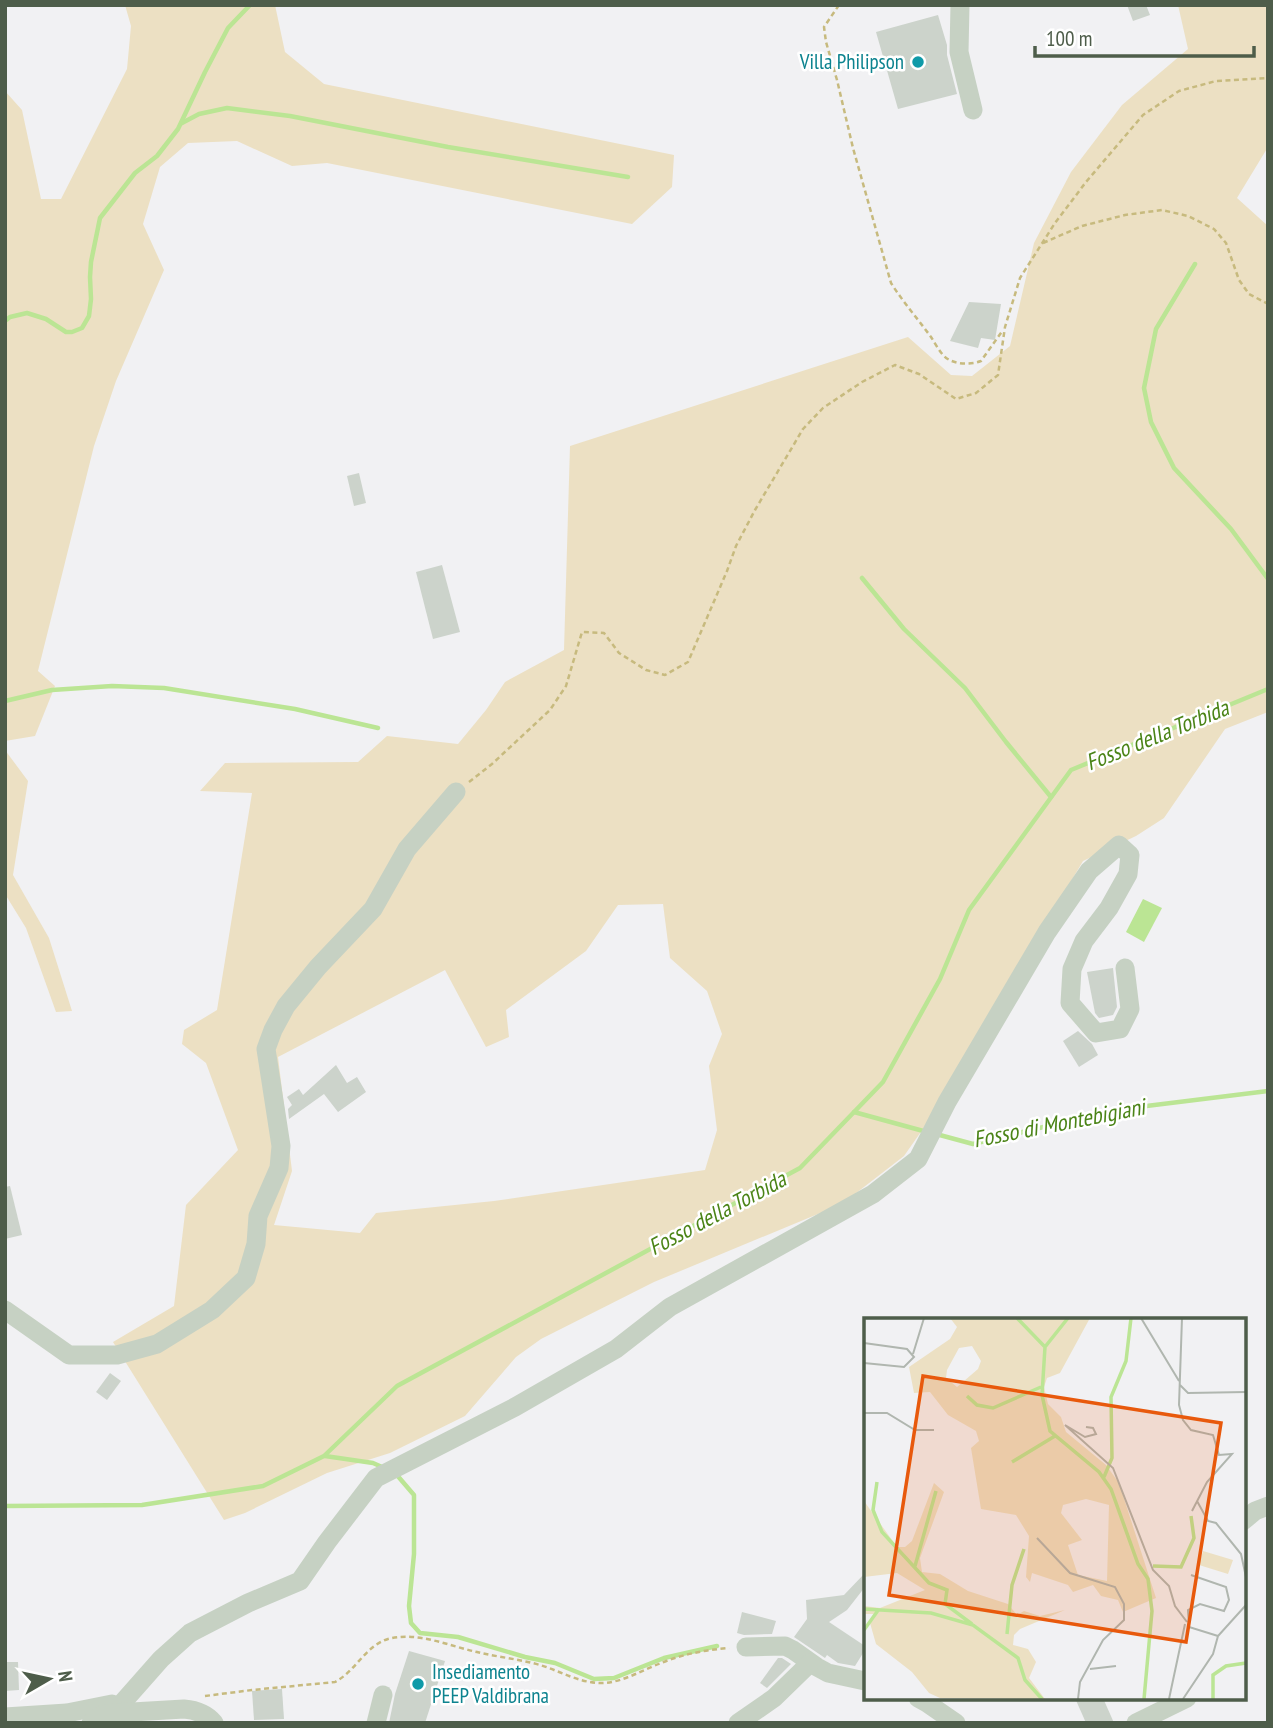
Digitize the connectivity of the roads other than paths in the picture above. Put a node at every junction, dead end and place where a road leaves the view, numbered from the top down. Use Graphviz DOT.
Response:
graph roads {
  1 [pos="960,5"];
  2 [pos="973,110"];
  3 [pos="456,792"];
  4 [pos="1125,968"];
  5 [pos="5,1310"];
  6 [pos="1268,1506"];
  7 [pos="1245,1519"];
  8 [pos="746,1647"];
  9 [pos="810,1663"];
  10 [pos="864,1681"];
  11 [pos="383,1695"];
  12 [pos="922,1700"];
  13 [pos="1184,1700"];
  14 [pos="119,1707"];
  15 [pos="5,1717"];
  16 [pos="91,1723"];
  17 [pos="214,1723"];
  18 [pos="376,1723"];
  19 [pos="738,1723"];
  20 [pos="956,1723"];
  21 [pos="1136,1723"];
  1 -- 2 [label="street"];
  3 -- 5 [label="street"];
  4 -- 14 [label="street"];
  6 -- 7 [label="street"];
  8 -- 9 [label="street"];
  9 -- 10 [label="street"];
  9 -- 19 [label="street"];
  11 -- 18 [label="street"];
  12 -- 20 [label="street"];
  13 -- 21 [label="street"];
  14 -- 15 [label="street"];
  14 -- 16 [label="street"];
  14 -- 17 [label="street"];
}
